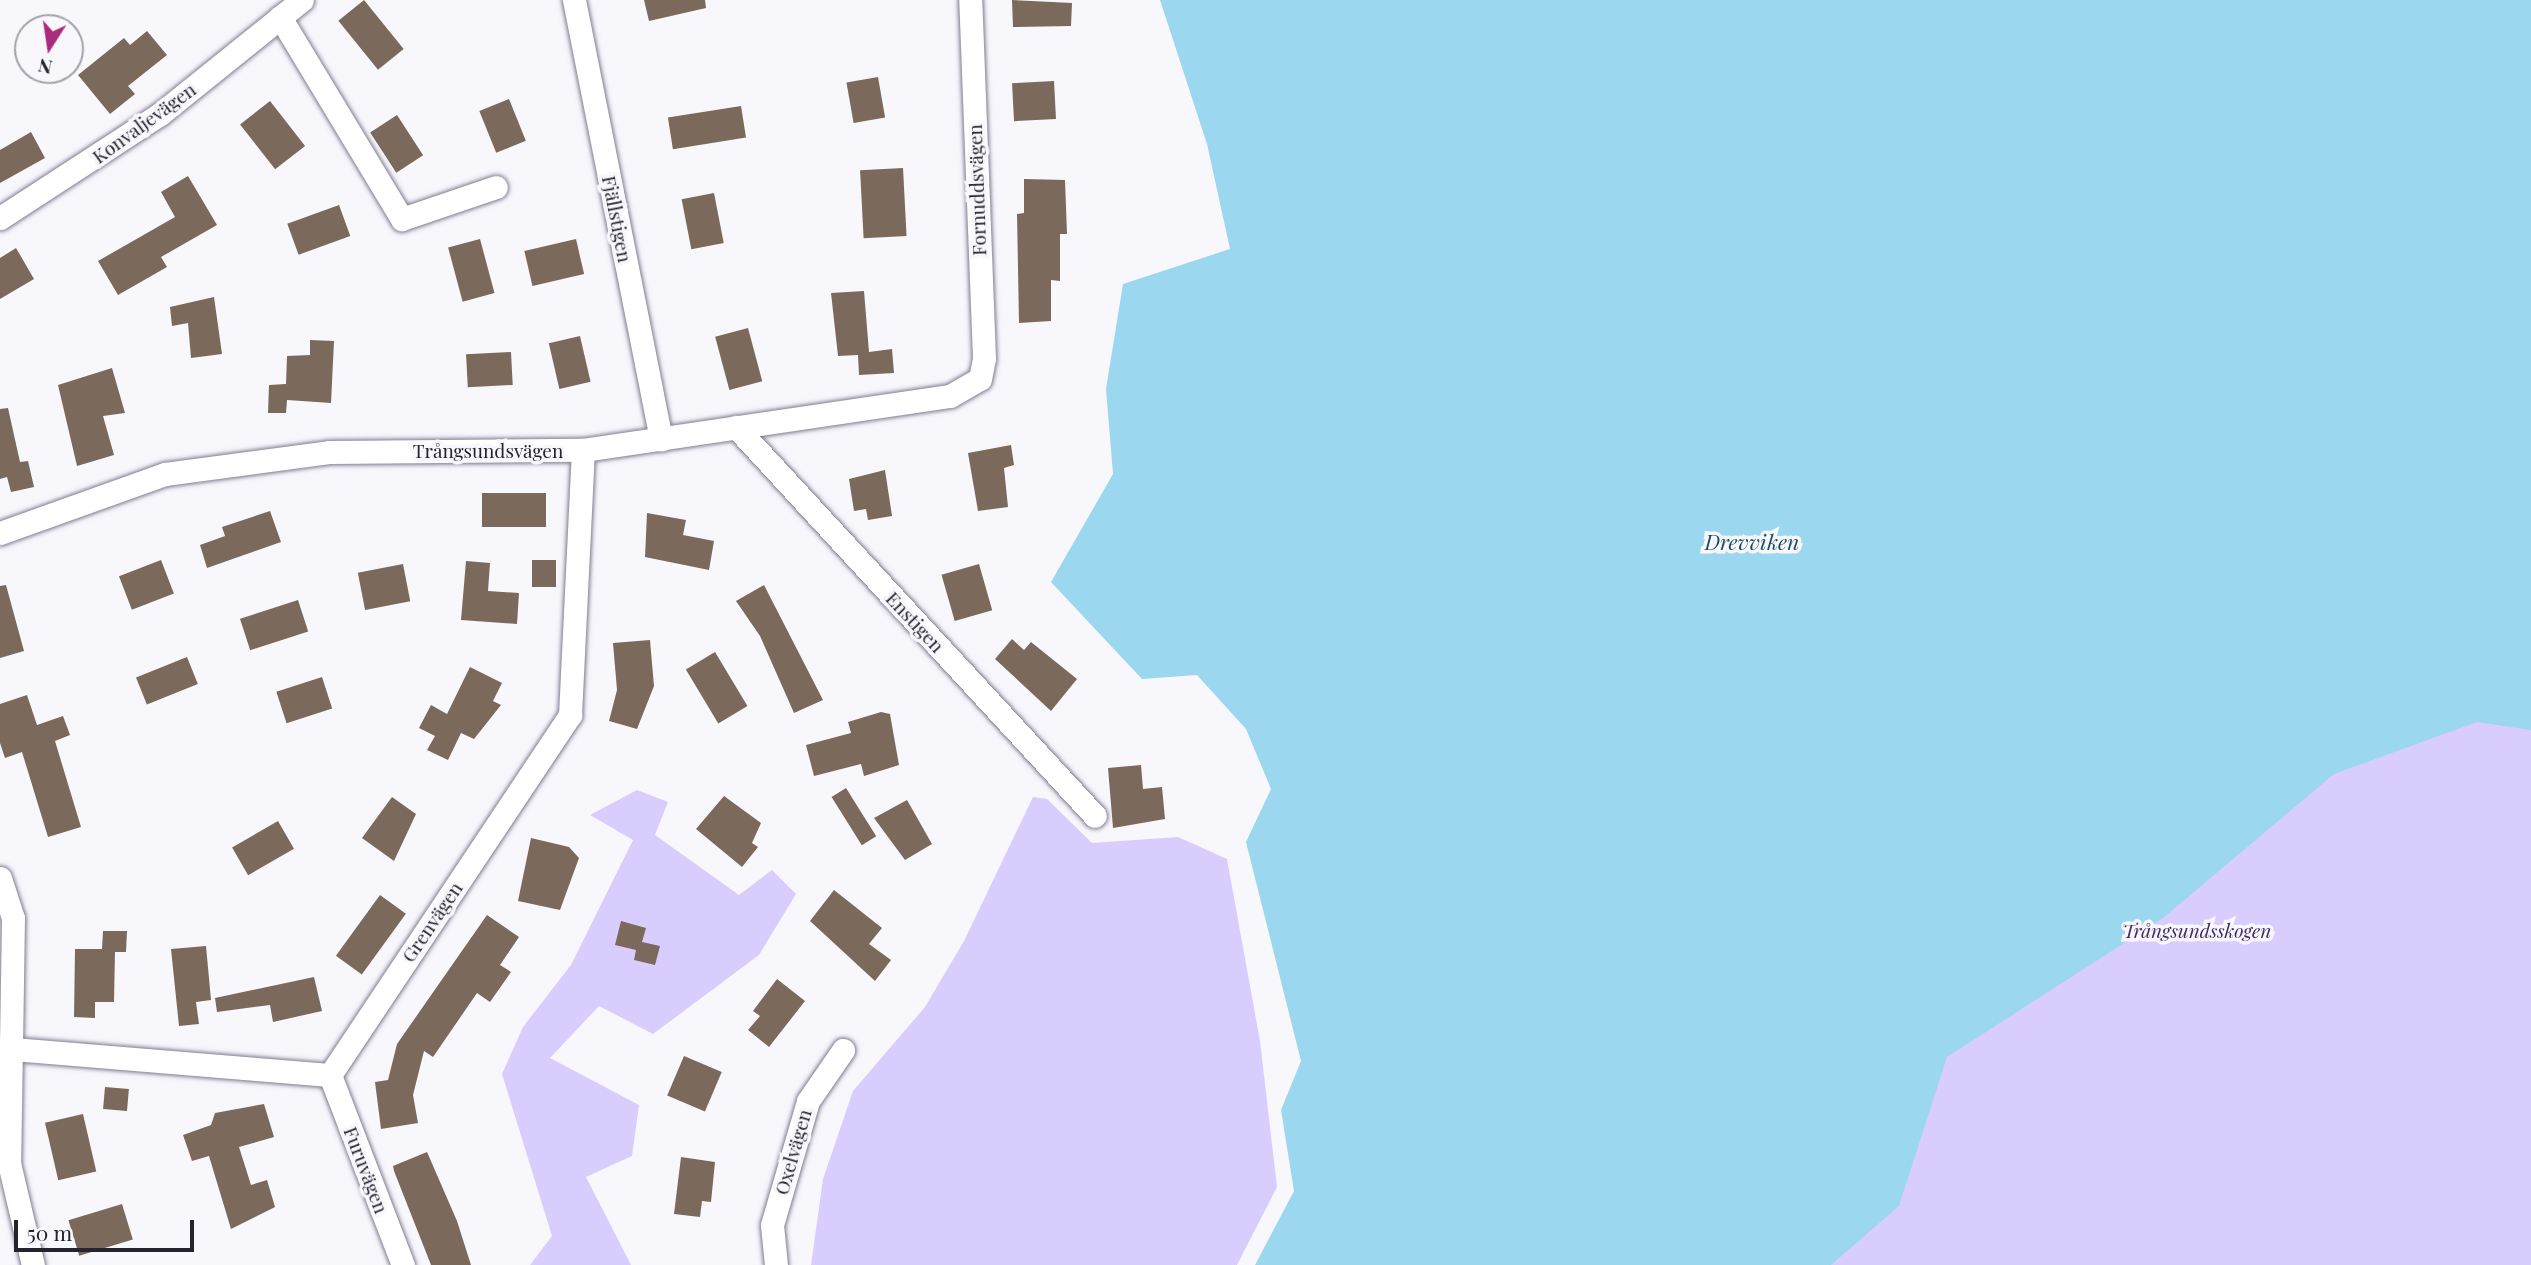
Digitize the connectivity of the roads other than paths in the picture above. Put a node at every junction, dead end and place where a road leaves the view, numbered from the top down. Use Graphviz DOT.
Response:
graph roads {
  1 [pos="300,0"];
  2 [pos="573,0"];
  3 [pos="970,0"];
  4 [pos="280,17"];
  5 [pos="496,187"];
  6 [pos="0,218"];
  7 [pos="980,379"];
  8 [pos="736,427"];
  9 [pos="661,439"];
  10 [pos="583,450"];
  11 [pos="0,533"];
  12 [pos="1095,816"];
  13 [pos="0,878"];
  14 [pos="4,1049"];
  15 [pos="844,1050"];
  16 [pos="330,1075"];
  17 [pos="33,1265"];
  18 [pos="403,1265"];
  19 [pos="776,1265"];
  1 -- 4 [label="street, Konvaljevägen"];
  2 -- 9 [label="street, Fjällstigen"];
  3 -- 7 [label="street, Fornuddsvägen"];
  4 -- 5 [label="street"];
  4 -- 6 [label="street, Konvaljevägen"];
  7 -- 8 [label="street, Trångsundsvägen"];
  8 -- 9 [label="street, Trångsundsvägen"];
  8 -- 12 [label="street, Enstigen"];
  9 -- 10 [label="street, Trångsundsvägen"];
  10 -- 11 [label="street, Trångsundsvägen"];
  10 -- 16 [label="street, Grenvägen"];
  13 -- 14 [label="street"];
  14 -- 16 [label="street"];
  14 -- 17 [label="street"];
  15 -- 19 [label="street, Oxelvägen"];
  16 -- 18 [label="street, Furuvägen"];
}
